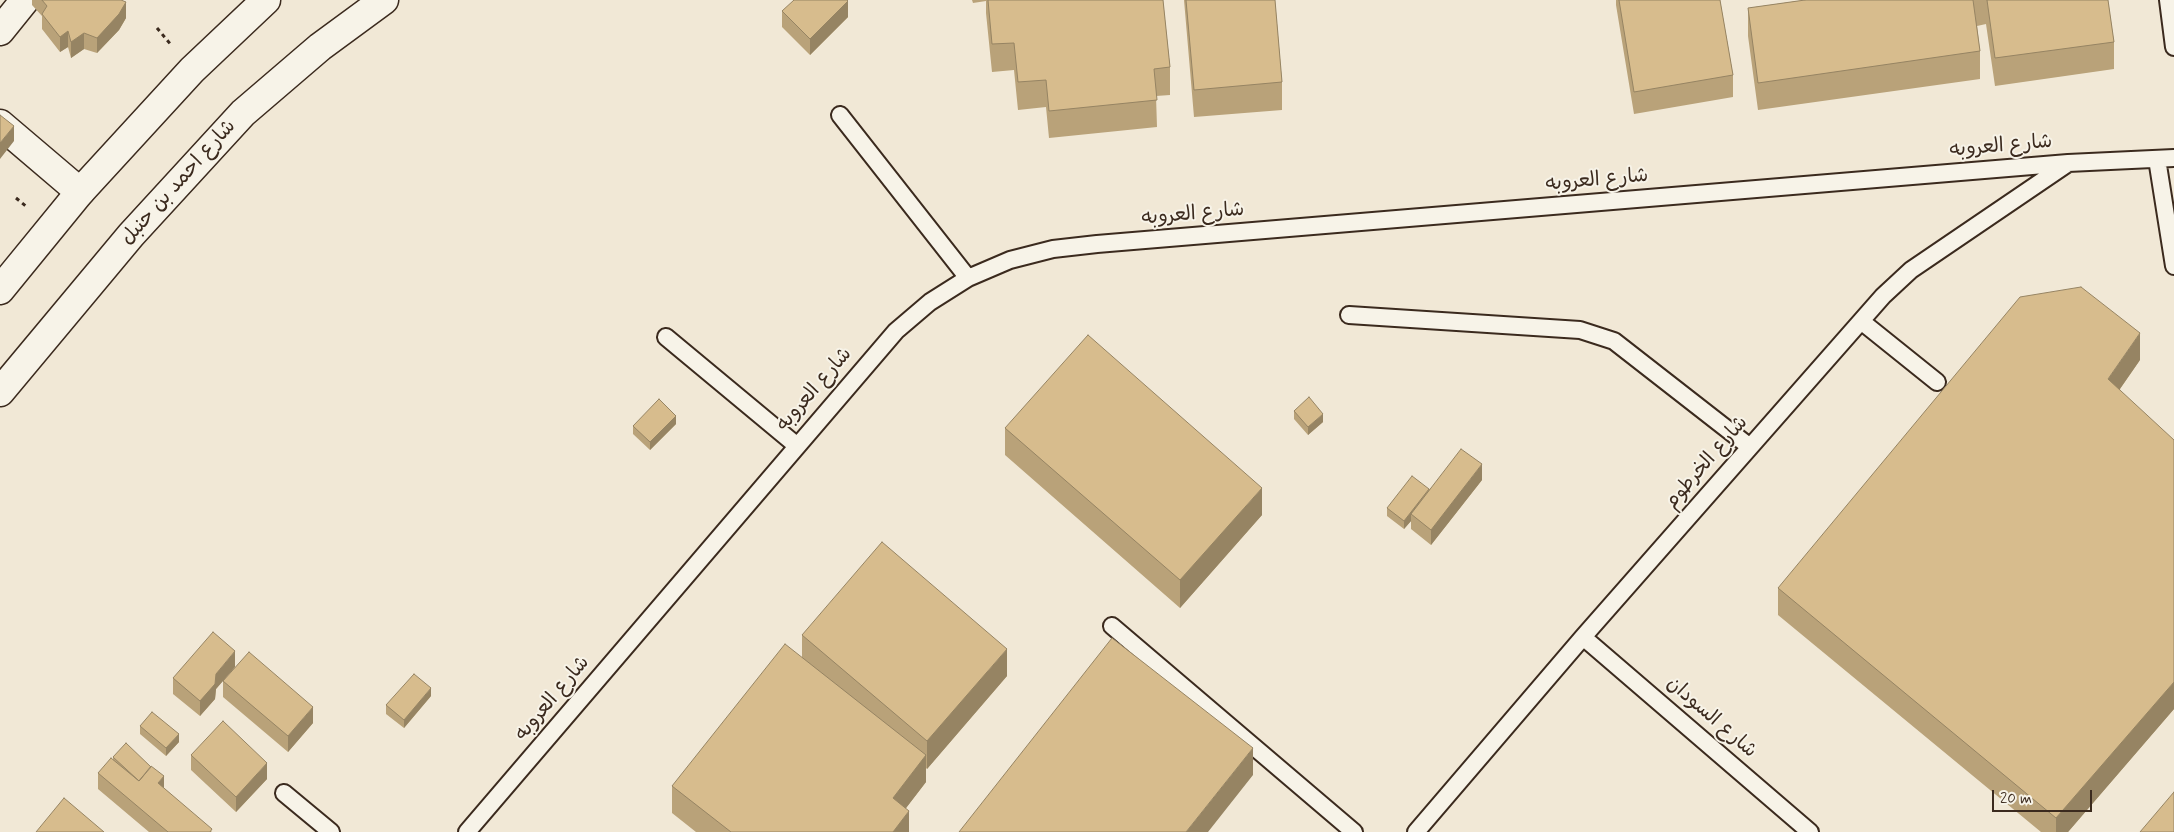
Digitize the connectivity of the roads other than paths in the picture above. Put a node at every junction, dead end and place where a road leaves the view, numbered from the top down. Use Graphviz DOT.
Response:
graph roads {
  1 [pos="26,0"];
  2 [pos="266,0"];
  3 [pos="384,0"];
  4 [pos="2168,0"];
  5 [pos="0,31"];
  6 [pos="2174,47"];
  7 [pos="840,115"];
  8 [pos="0,124"];
  9 [pos="2174,158"];
  10 [pos="2157,159"];
  11 [pos="2068,163"];
  12 [pos="80,192"];
  13 [pos="2174,266"];
  14 [pos="968,278"];
  15 [pos="0,290"];
  16 [pos="1349,315"];
  17 [pos="1860,321"];
  18 [pos="666,337"];
  19 [pos="1937,382"];
  20 [pos="0,392"];
  21 [pos="796,445"];
  22 [pos="1750,447"];
  23 [pos="1112,626"];
  24 [pos="1583,637"];
  25 [pos="284,793"];
  26 [pos="331,832"];
  27 [pos="467,832"];
  28 [pos="1354,832"];
  29 [pos="1416,832"];
  30 [pos="1810,832"];
  1 -- 5 [label="street"];
  2 -- 12 [label="street"];
  3 -- 20 [label="street, شارع احمد بن حنبل"];
  4 -- 6 [label="lane"];
  7 -- 14 [label="lane"];
  8 -- 12 [label="street"];
  9 -- 10 [label="lane, شارع العروبه"];
  10 -- 11 [label="lane, شارع العروبه"];
  10 -- 13 [label="lane"];
  11 -- 14 [label="lane, شارع العروبه"];
  11 -- 17 [label="lane, شارع الخرطوم"];
  12 -- 15 [label="street"];
  14 -- 21 [label="lane, شارع العروبه"];
  16 -- 22 [label="lane"];
  17 -- 19 [label="lane"];
  17 -- 22 [label="lane, شارع الخرطوم"];
  18 -- 21 [label="lane"];
  21 -- 27 [label="lane, شارع العروبه"];
  22 -- 24 [label="lane, شارع الخرطوم"];
  23 -- 28 [label="lane"];
  24 -- 29 [label="lane, شارع الخرطوم"];
  24 -- 30 [label="lane, شارع السودان"];
  25 -- 26 [label="lane"];
}
